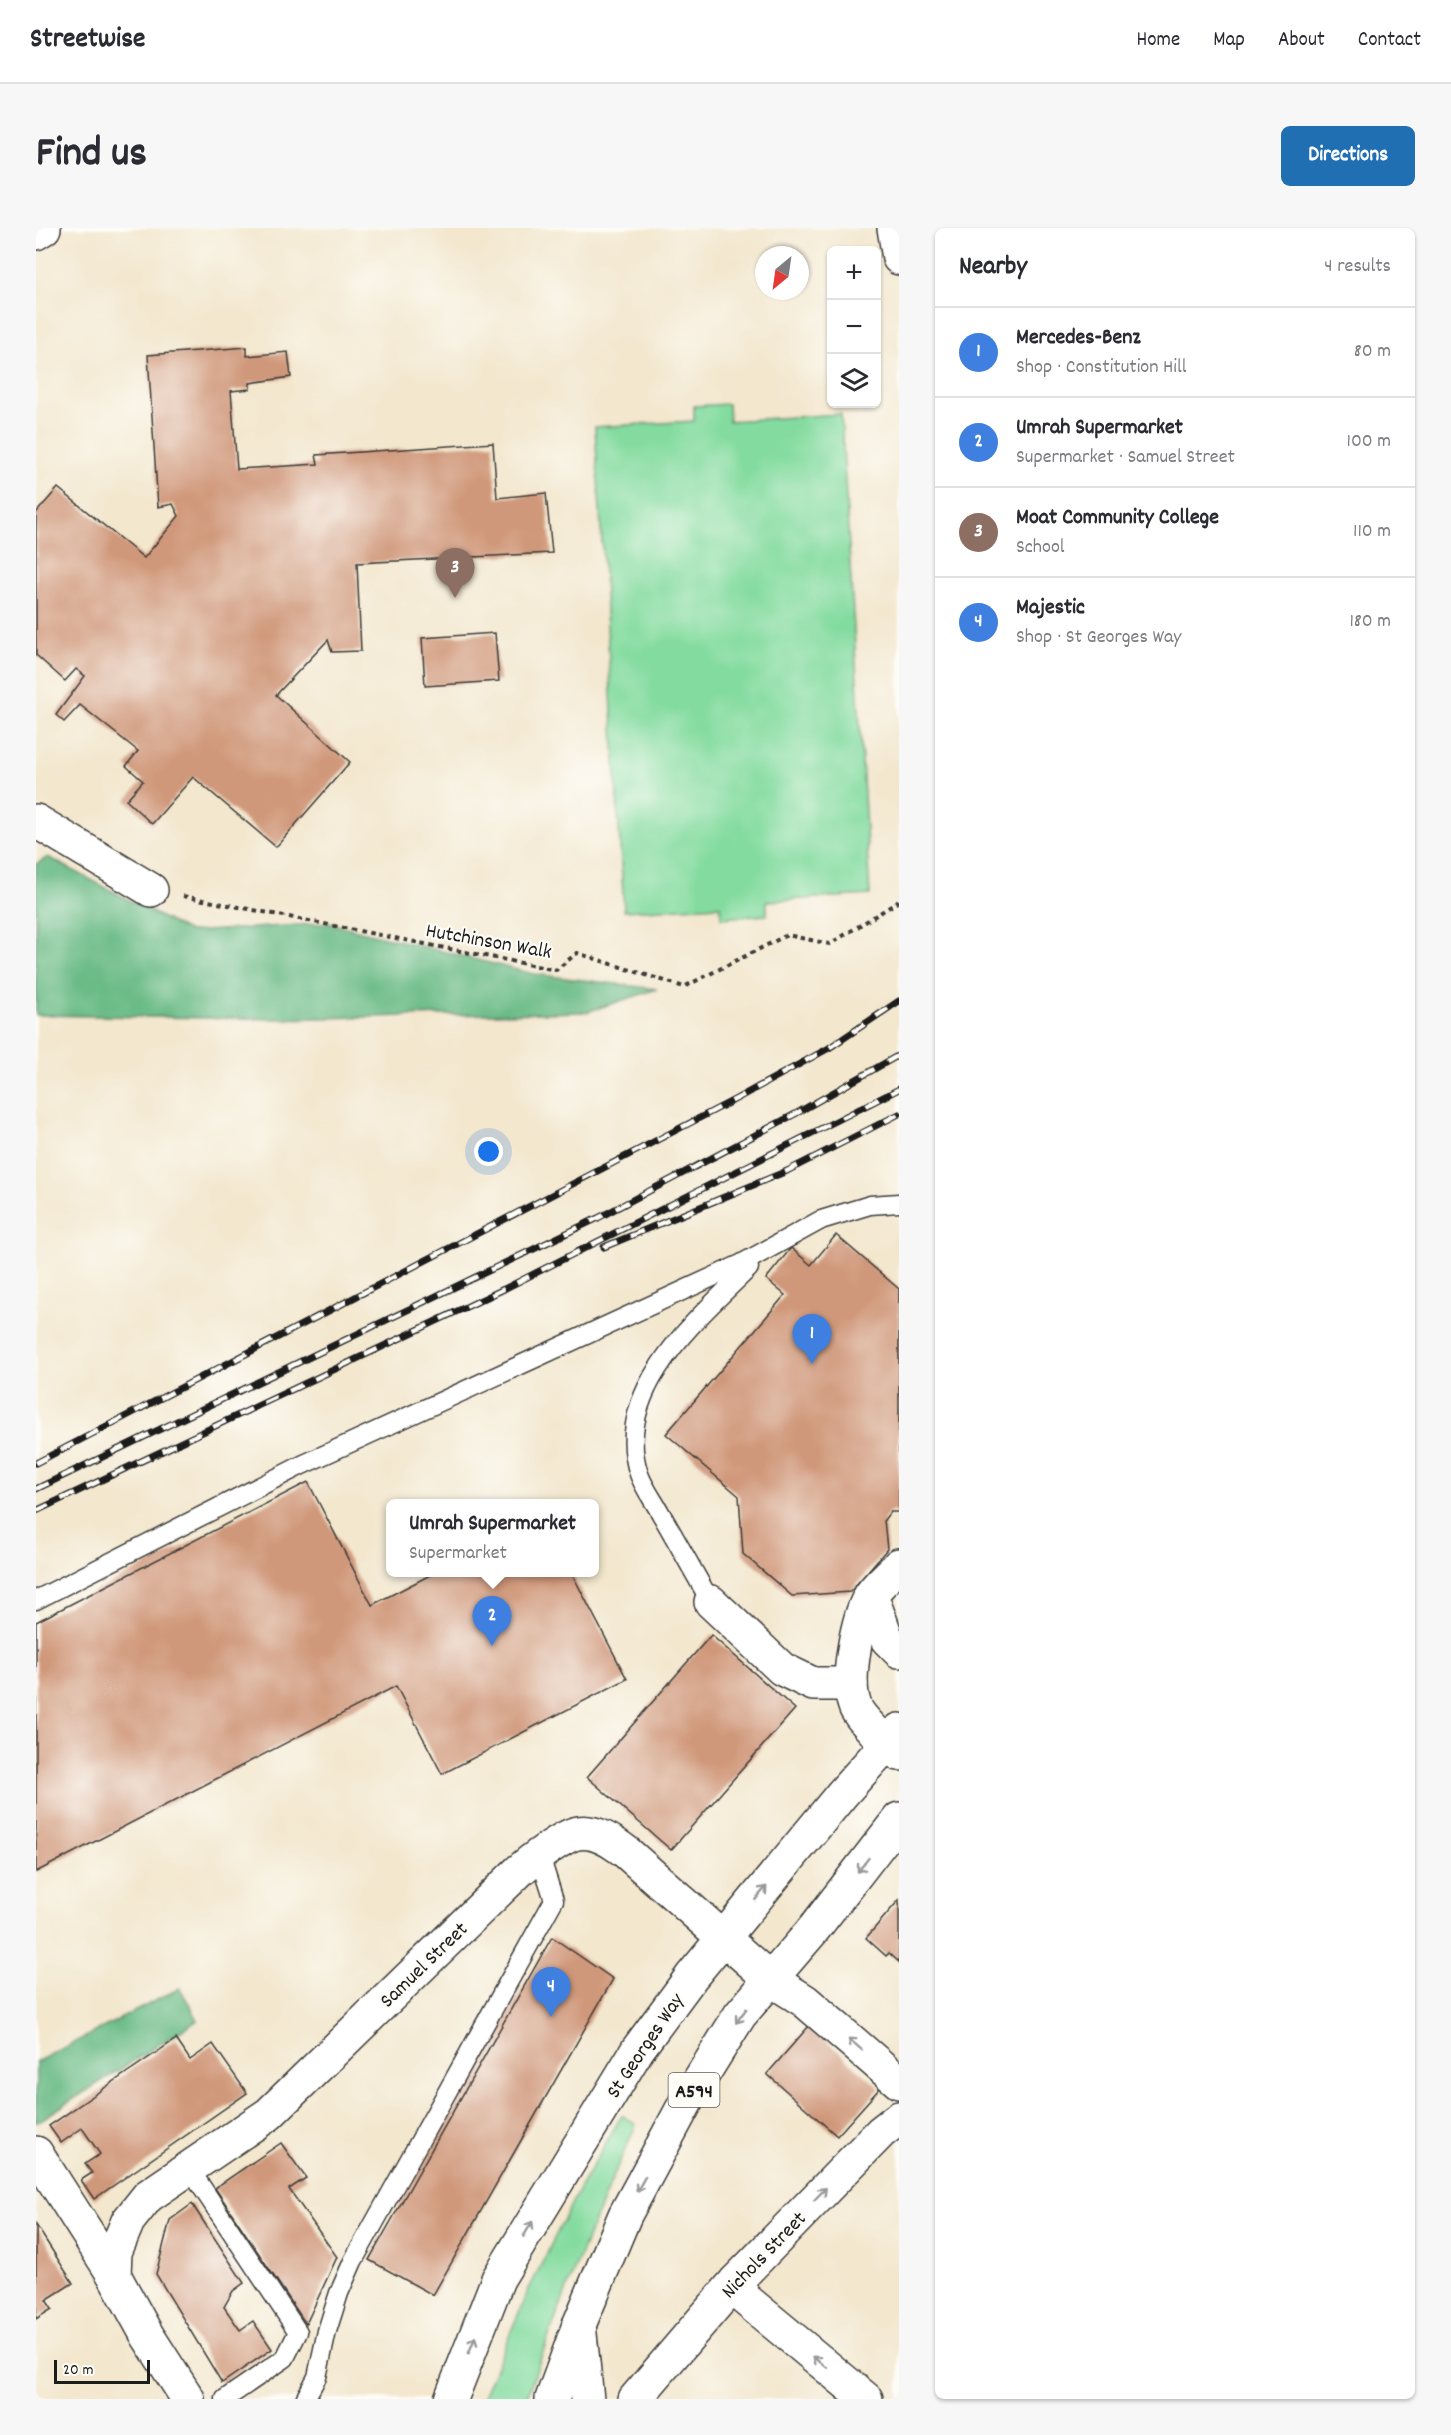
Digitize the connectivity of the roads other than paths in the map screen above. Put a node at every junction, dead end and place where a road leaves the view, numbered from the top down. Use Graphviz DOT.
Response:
graph roads {
  1 [pos="44,228"];
  2 [pos="894,228"];
  3 [pos="36,233"];
  4 [pos="899,258"];
  5 [pos="36,821"];
  6 [pos="151,890"];
  7 [pos="899,1203"];
  8 [pos="741,1264"];
  9 [pos="899,1565"];
  10 [pos="871,1595"];
  11 [pos="36,1600"];
  12 [pos="711,1602"];
  13 [pos="899,1651"];
  14 [pos="851,1684"];
  15 [pos="895,1743"];
  16 [pos="899,1819"];
  17 [pos="540,1853"];
  18 [pos="723,1938"];
  19 [pos="770,1979"];
  20 [pos="899,2082"];
  21 [pos="899,2118"];
  22 [pos="36,2153"];
  23 [pos="189,2168"];
  24 [pos="114,2275"];
  25 [pos="736,2281"];
  26 [pos="579,2325"];
  27 [pos="188,2399"];
  28 [pos="225,2399"];
  29 [pos="305,2399"];
  30 [pos="451,2399"];
  31 [pos="552,2399"];
  32 [pos="587,2399"];
  33 [pos="635,2399"];
  34 [pos="866,2399"];
  1 -- 3 [label="street"];
  2 -- 4 [label="street"];
  5 -- 6 [label="street"];
  7 -- 8 [label="lane"];
  8 -- 11 [label="lane"];
  8 -- 12 [label="lane"];
  9 -- 10 [label="street"];
  10 -- 13 [label="street"];
  10 -- 14 [label="street"];
  12 -- 14 [label="street"];
  14 -- 15 [label="street"];
  18 -- 15 [label="street, St Georges Way, one-way"];
  16 -- 19 [label="street, A594, one-way"];
  17 -- 18 [label="street, Samuel Street"];
  17 -- 23 [label="street, Samuel Street"];
  17 -- 29 [label="lane"];
  18 -- 19 [label="street, Samuel Street"];
  30 -- 18 [label="street, St Georges Way, one-way"];
  20 -- 19 [label="street, Samuel Street, one-way"];
  19 -- 26 [label="street, A594, one-way"];
  25 -- 21 [label="street, Nichols Street, one-way"];
  22 -- 24 [label="street"];
  23 -- 24 [label="street, Samuel Street"];
  23 -- 28 [label="lane"];
  24 -- 27 [label="street"];
  25 -- 33 [label="street, Nichols Street"];
  34 -- 25 [label="street, one-way"];
  26 -- 31 [label="street, A594"];
  26 -- 32 [label="street"];
}
